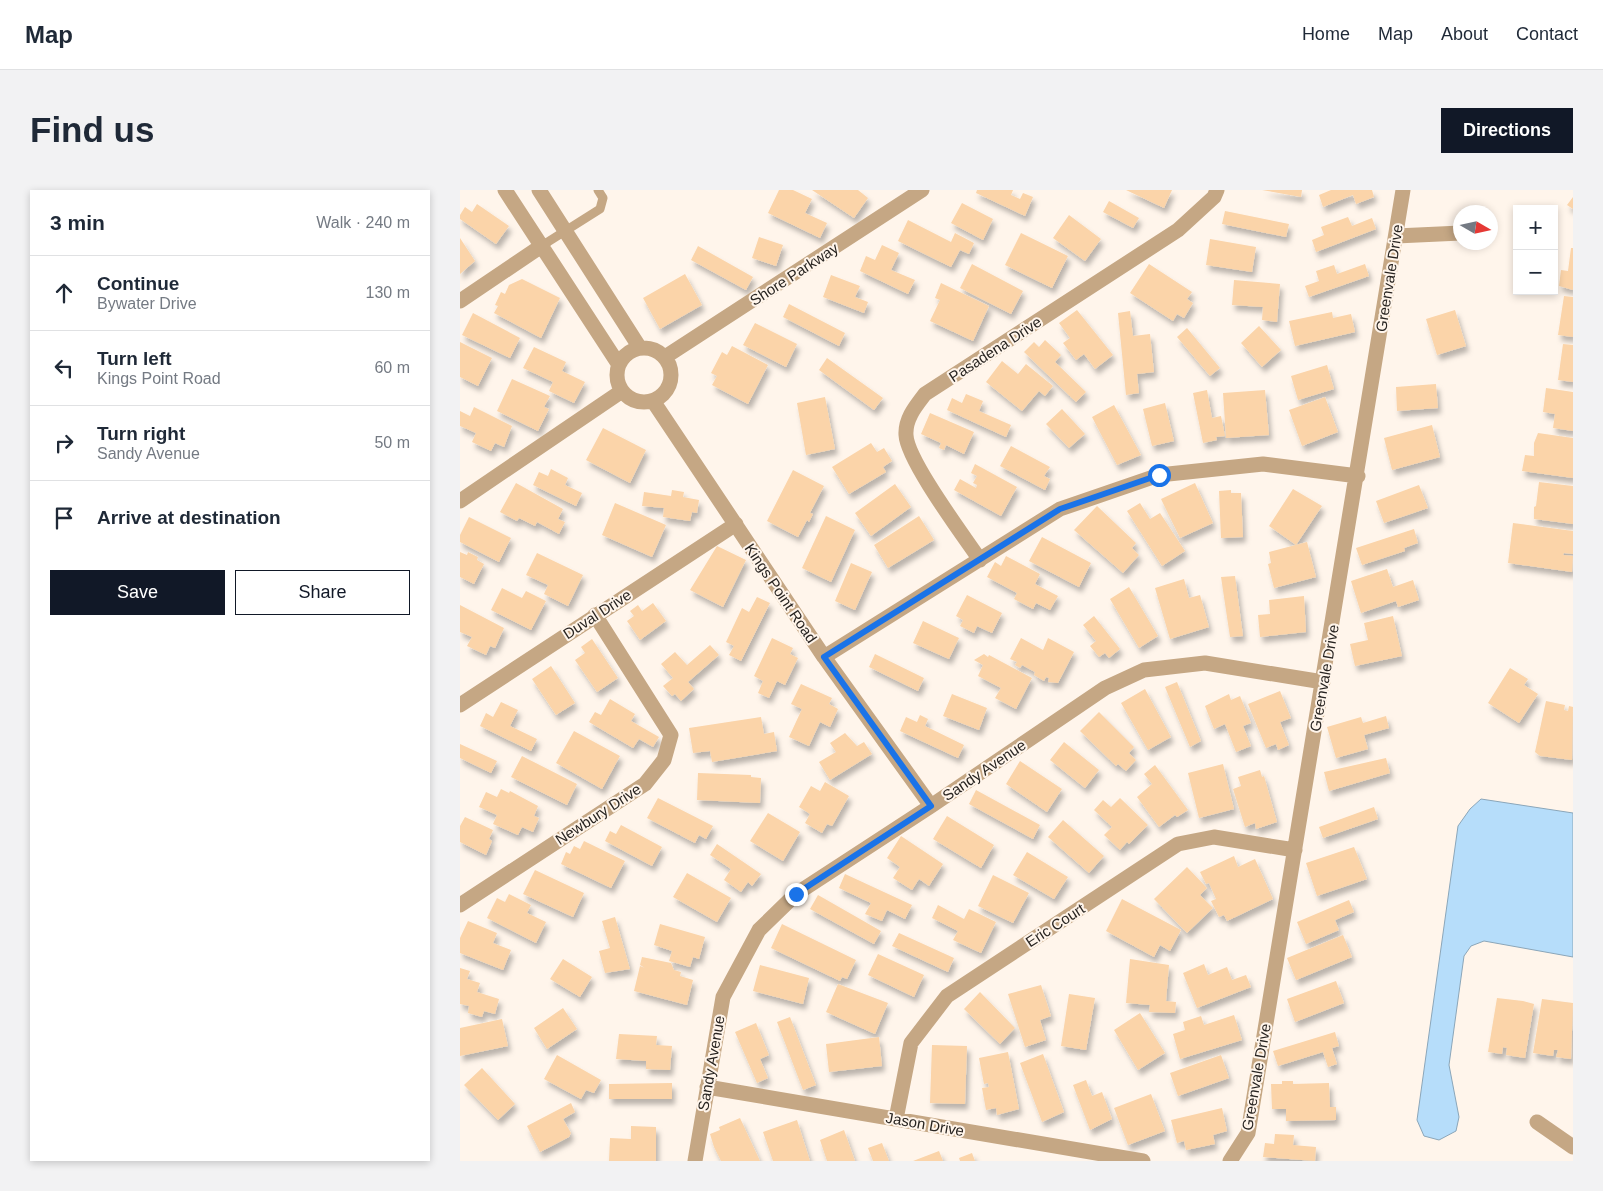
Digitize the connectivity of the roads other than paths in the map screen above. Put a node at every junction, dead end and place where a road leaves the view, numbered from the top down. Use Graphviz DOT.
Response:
graph roads {
  1 [pos="506,190"];
  2 [pos="538,190"];
  3 [pos="598,190"];
  4 [pos="922,190"];
  5 [pos="1217,190"];
  6 [pos="1403,190"];
  7 [pos="566,231"];
  8 [pos="1453,233"];
  9 [pos="1396,236"];
  10 [pos="543,245"];
  11 [pos="460,301"];
  12 [pos="640,348"];
  13 [pos="666,357"];
  14 [pos="619,364"];
  15 [pos="622,391"];
  16 [pos="653,401"];
  17 [pos="1358,476"];
  18 [pos="460,500"];
  19 [pos="736,524"];
  20 [pos="980,560"];
  21 [pos="595,615"];
  22 [pos="824,657"];
  23 [pos="1323,682"];
  24 [pos="460,705"];
  25 [pos="931,806"];
  26 [pos="1295,850"];
  27 [pos="460,905"];
  28 [pos="707,1087"];
  29 [pos="896,1119"];
  30 [pos="1537,1122"];
  31 [pos="1573,1147"];
  32 [pos="695,1161"];
  33 [pos="1143,1161"];
  34 [pos="1230,1161"];
  1 -- 10 [label="street"];
  2 -- 7 [label="street"];
  3 -- 7 [label="lane"];
  4 -- 13 [label="street, Shore Parkway"];
  5 -- 20 [label="street, Pasadena Drive"];
  6 -- 9 [label="street, Greenvale Drive"];
  7 -- 10 [label="lane"];
  7 -- 12 [label="street"];
  8 -- 9 [label="street"];
  9 -- 17 [label="street, Greenvale Drive"];
  10 -- 11 [label="street"];
  10 -- 14 [label="street"];
  12 -- 13 [label="street"];
  12 -- 14 [label="street"];
  13 -- 16 [label="street"];
  14 -- 15 [label="street"];
  15 -- 16 [label="street"];
  15 -- 18 [label="street"];
  16 -- 19 [label="street, Kings Point Road"];
  17 -- 20 [label="street"];
  17 -- 23 [label="street, Greenvale Drive"];
  19 -- 21 [label="street, Duval Drive"];
  19 -- 22 [label="street, Kings Point Road"];
  20 -- 22 [label="street"];
  21 -- 24 [label="street, Duval Drive"];
  21 -- 27 [label="street, Newbury Drive"];
  22 -- 25 [label="street, Kings Point Road"];
  23 -- 25 [label="street, Sandy Avenue"];
  23 -- 26 [label="street, Greenvale Drive"];
  25 -- 28 [label="street, Sandy Avenue"];
  26 -- 29 [label="street, Eric Court"];
  26 -- 34 [label="street, Greenvale Drive"];
  28 -- 29 [label="street, Jason Drive"];
  28 -- 32 [label="street, Sandy Avenue"];
  29 -- 33 [label="street, Jason Drive"];
  30 -- 31 [label="street"];
}
